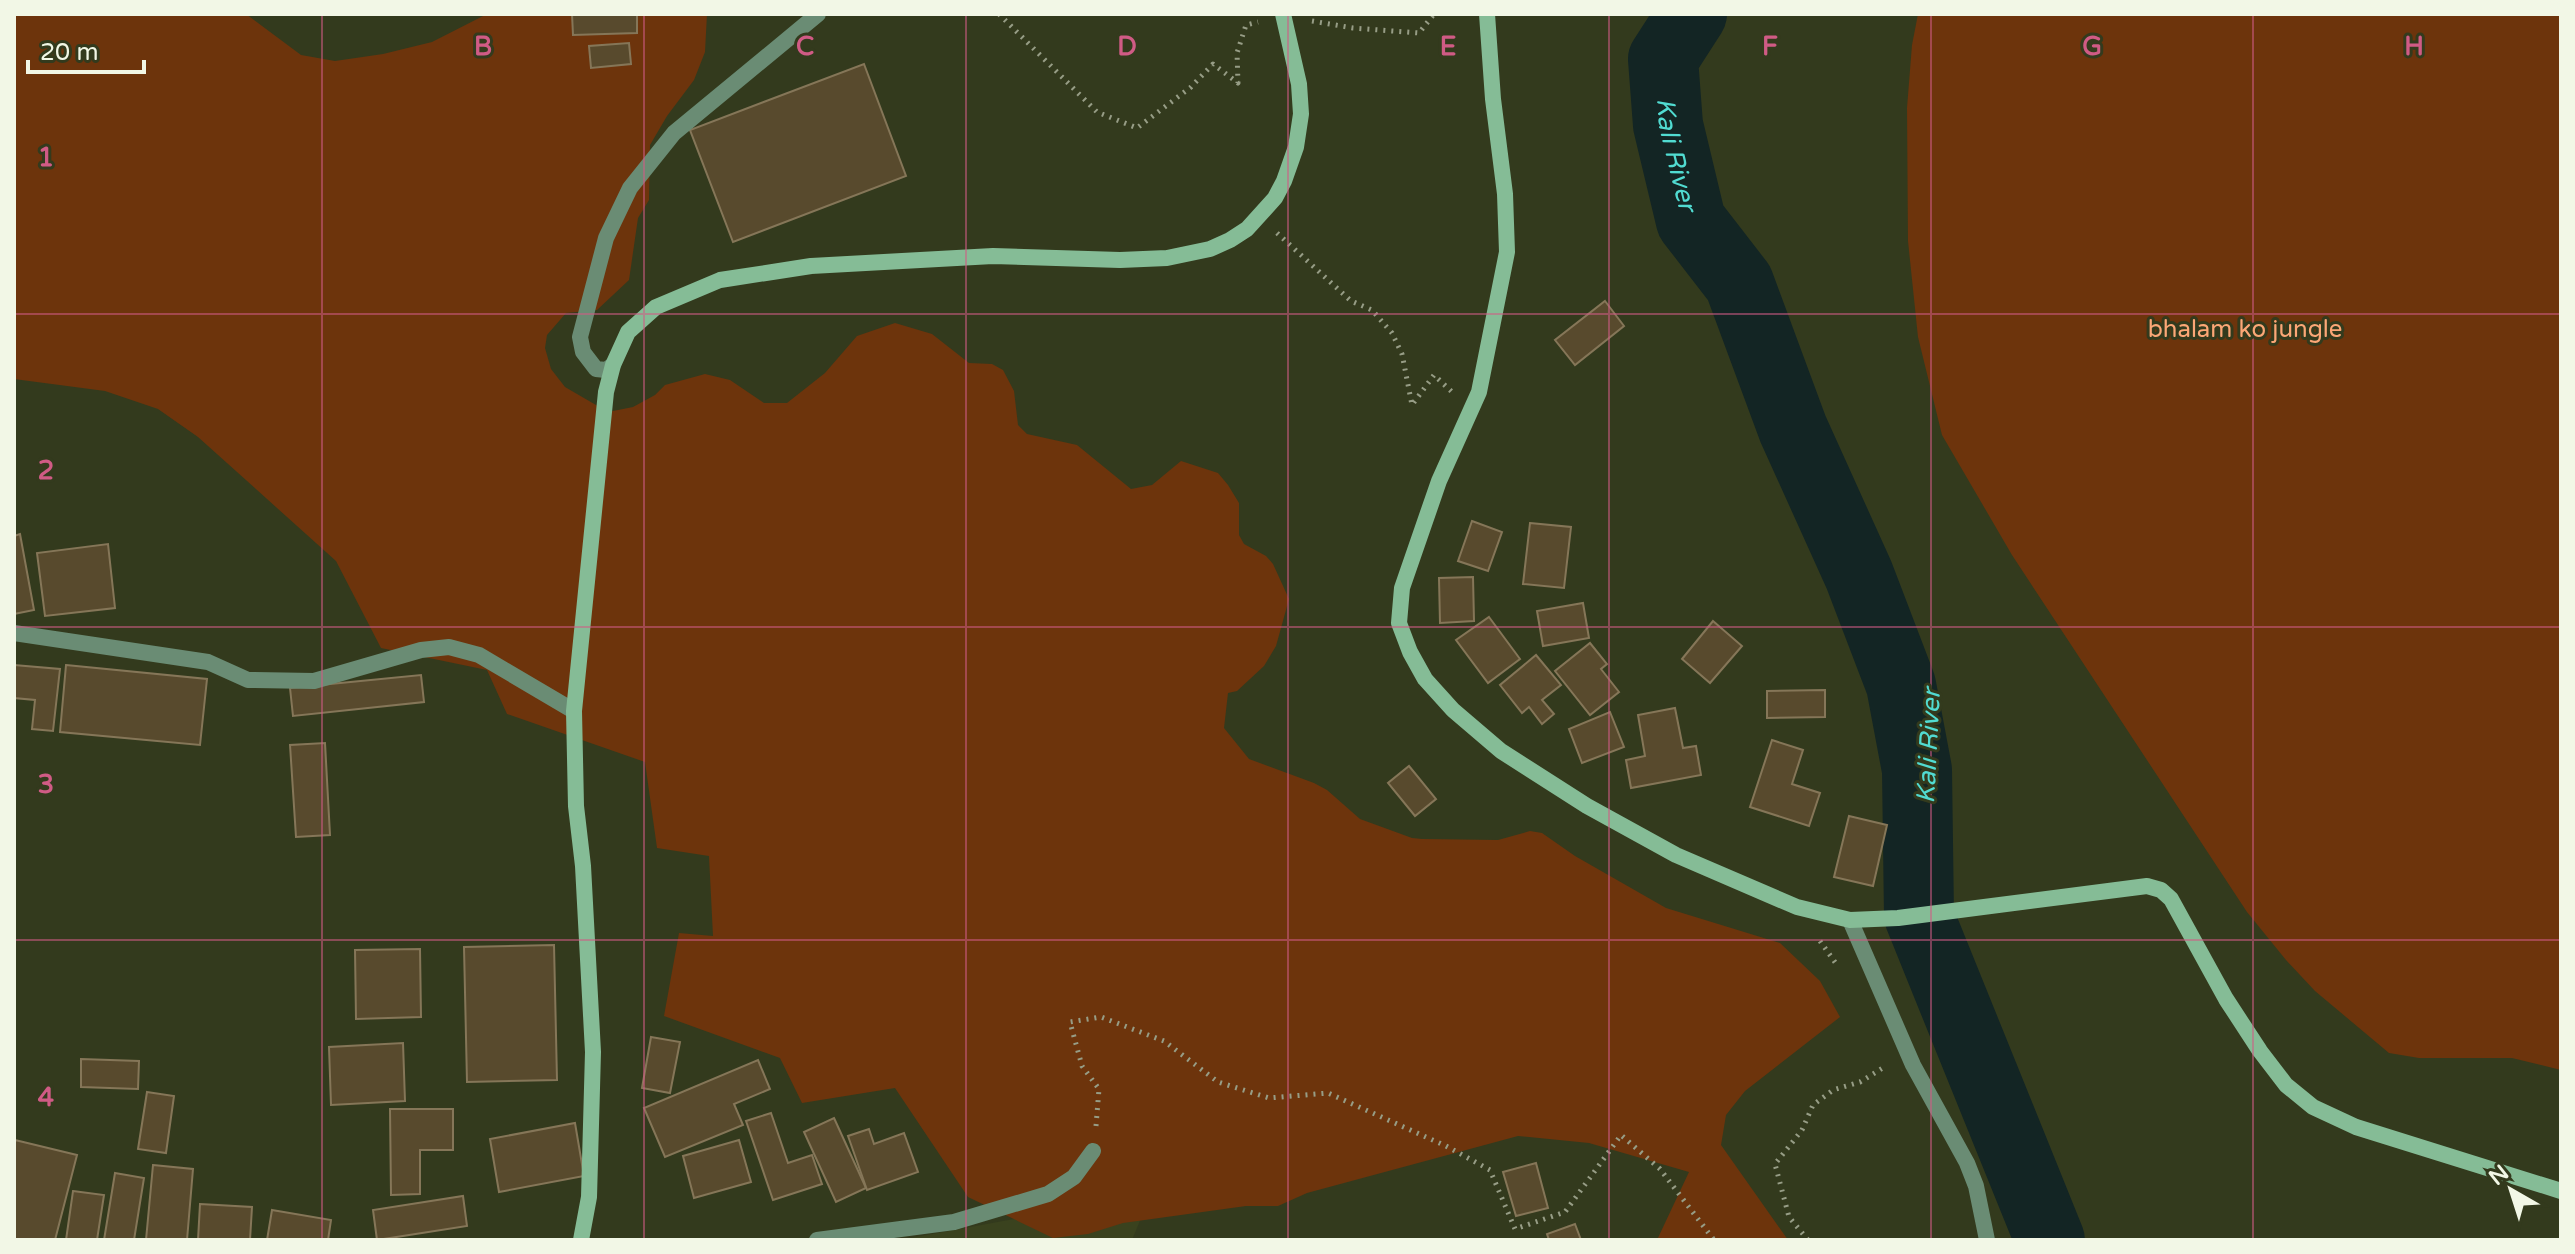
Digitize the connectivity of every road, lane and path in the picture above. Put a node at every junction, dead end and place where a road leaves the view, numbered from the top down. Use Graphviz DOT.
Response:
graph roads {
  1 [pos="818,14"];
  2 [pos="999,14"];
  3 [pos="1434,14"];
  4 [pos="1487,14"];
  5 [pos="1284,19"];
  6 [pos="1259,216"];
  7 [pos="613,365"];
  8 [pos="1471,409"];
  9 [pos="14,633"];
  10 [pos="574,711"];
  11 [pos="1797,907"];
  12 [pos="1850,920"];
  13 [pos="1841,971"];
  14 [pos="1890,1063"];
  15 [pos="1093,1151"];
  16 [pos="2561,1191"];
  17 [pos="581,1240"];
  18 [pos="817,1240"];
  19 [pos="1714,1240"];
  20 [pos="1808,1240"];
  21 [pos="1987,1240"];
  1 -- 7 [label="street"];
  2 -- 5 [label="path"];
  3 -- 5 [label="path"];
  4 -- 8 [label="main road"];
  5 -- 6 [label="main road"];
  6 -- 7 [label="main road"];
  6 -- 8 [label="path"];
  7 -- 10 [label="main road"];
  8 -- 11 [label="main road"];
  9 -- 10 [label="street"];
  10 -- 17 [label="main road"];
  11 -- 12 [label="main road"];
  11 -- 13 [label="path"];
  12 -- 16 [label="main road"];
  12 -- 21 [label="street"];
  14 -- 20 [label="path"];
  15 -- 18 [label="street"];
  15 -- 19 [label="path"];
}
